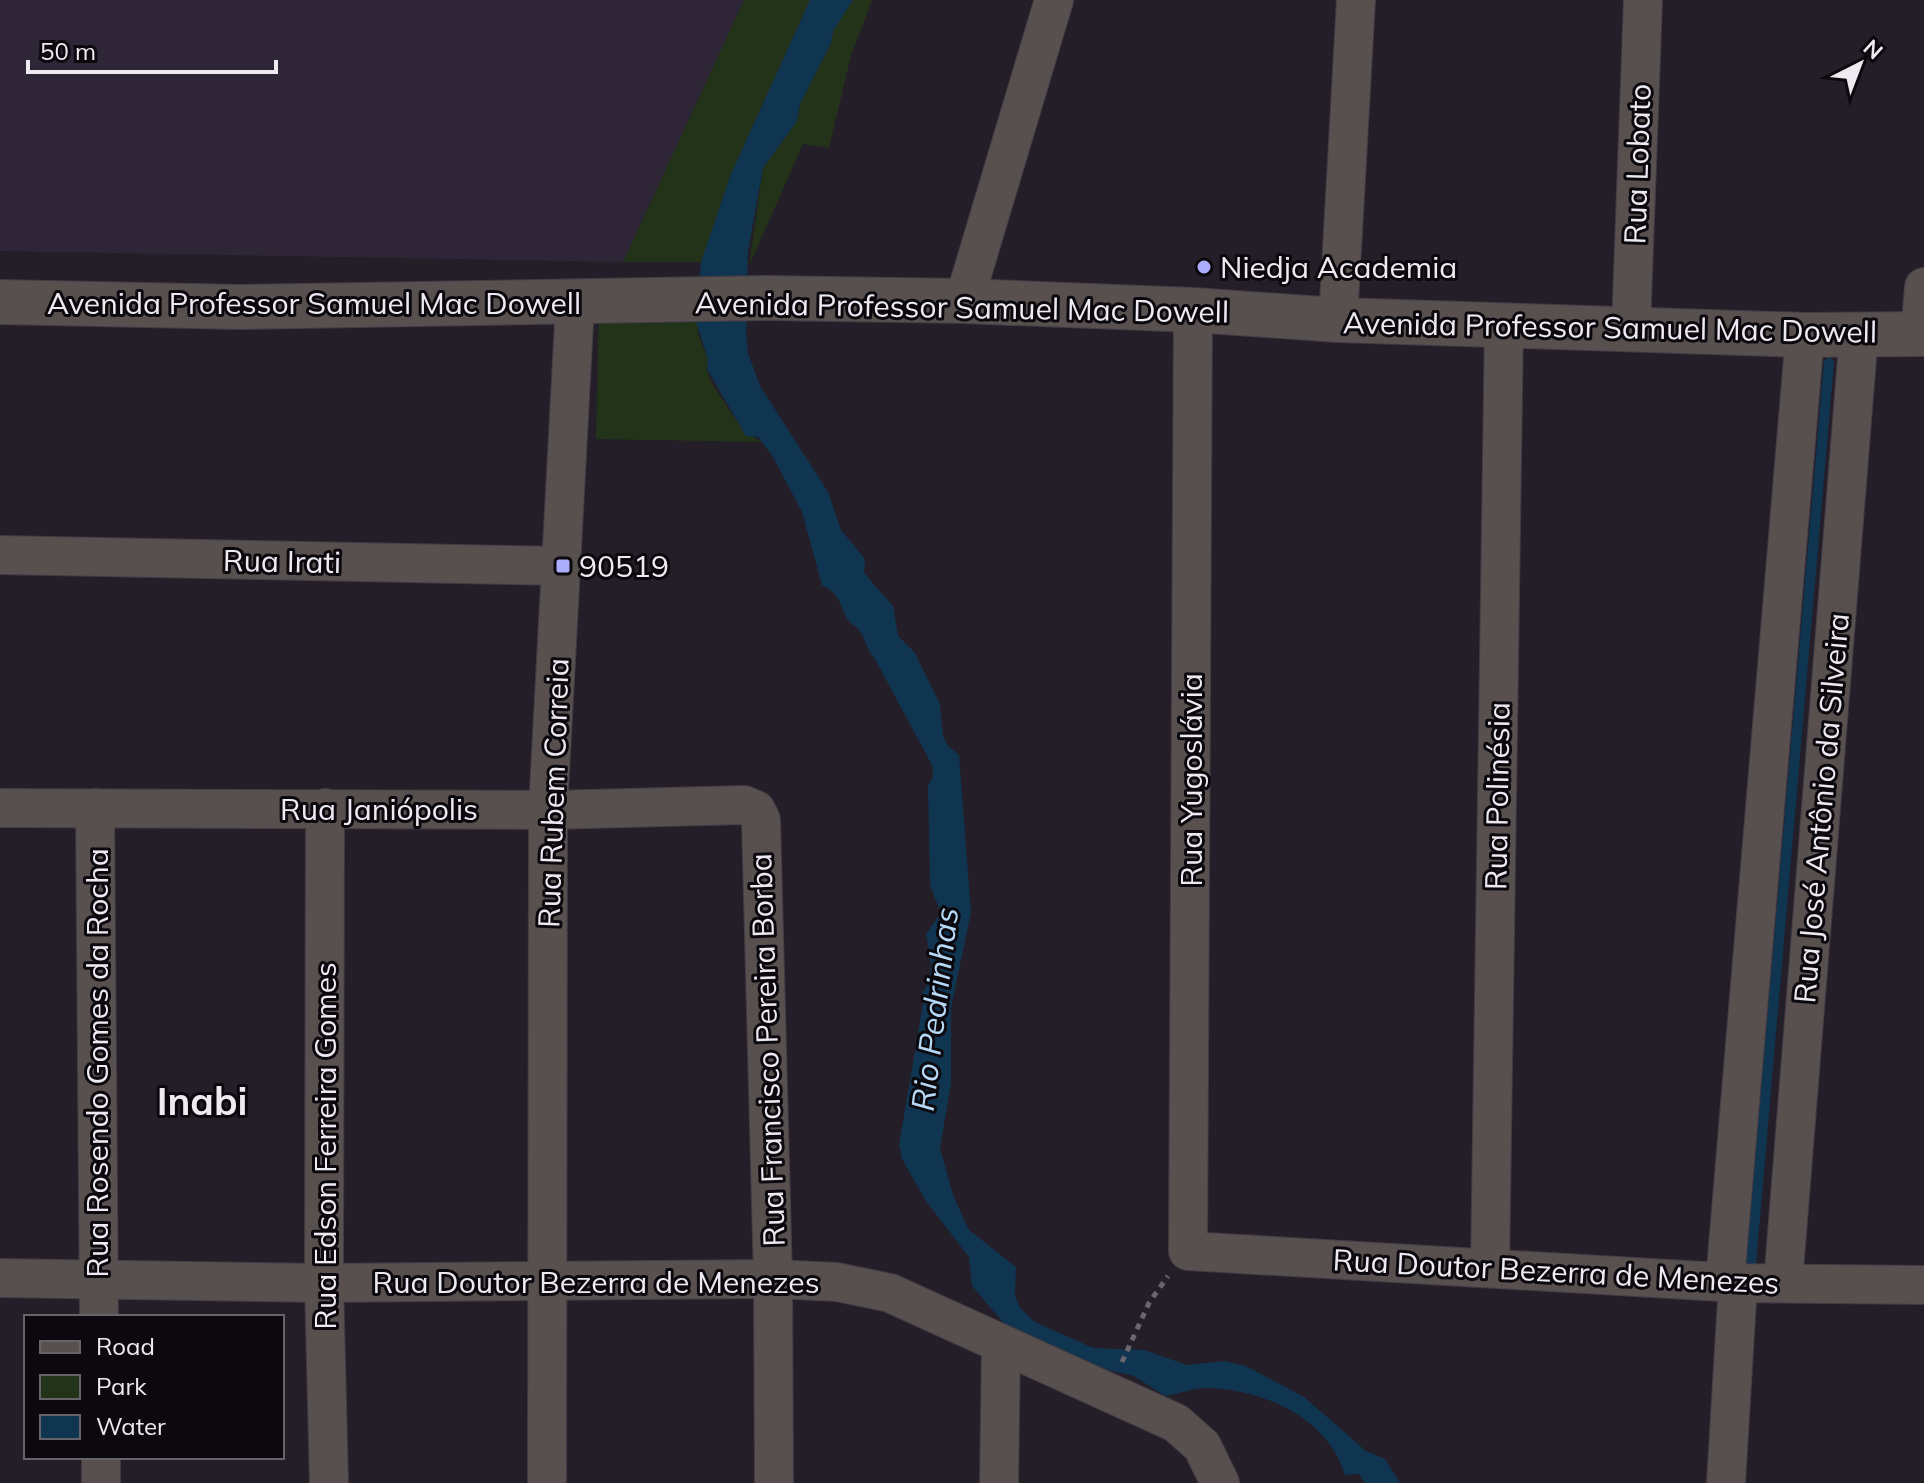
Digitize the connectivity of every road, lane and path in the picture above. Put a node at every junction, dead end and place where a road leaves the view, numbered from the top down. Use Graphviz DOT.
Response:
graph roads {
  1 [pos="1054,0"];
  2 [pos="1356,0"];
  3 [pos="1643,0"];
  4 [pos="1924,287"];
  5 [pos="964,301"];
  6 [pos="0,302"];
  7 [pos="575,304"];
  8 [pos="1193,310"];
  9 [pos="1338,320"];
  10 [pos="1504,324"];
  11 [pos="1631,328"];
  12 [pos="1859,333"];
  13 [pos="1922,334"];
  14 [pos="1805,335"];
  15 [pos="0,555"];
  16 [pos="563,566"];
  17 [pos="0,808"];
  18 [pos="95,808"];
  19 [pos="325,808"];
  20 [pos="548,810"];
  21 [pos="756,810"];
  22 [pos="1188,1251"];
  23 [pos="1490,1268"];
  24 [pos="0,1278"];
  25 [pos="99,1279"];
  26 [pos="773,1279"];
  27 [pos="1164,1280"];
  28 [pos="547,1282"];
  29 [pos="1732,1282"];
  30 [pos="324,1283"];
  31 [pos="1783,1283"];
  32 [pos="1924,1285"];
  33 [pos="99,1315"];
  34 [pos="1001,1346"];
  35 [pos="1118,1373"];
  36 [pos="101,1459"];
  37 [pos="101,1483"];
  38 [pos="329,1483"];
  39 [pos="547,1483"];
  40 [pos="774,1483"];
  41 [pos="999,1483"];
  42 [pos="1220,1483"];
  43 [pos="1726,1483"];
  1 -- 5 [label="street"];
  2 -- 9 [label="street"];
  3 -- 11 [label="street, Rua Lobato"];
  4 -- 13 [label="street"];
  5 -- 7 [label="street, Avenida Professor Samuel Mac Dowell"];
  5 -- 8 [label="street, Avenida Professor Samuel Mac Dowell"];
  6 -- 7 [label="street, Avenida Professor Samuel Mac Dowell"];
  7 -- 16 [label="street, Rua Rubem Correia"];
  8 -- 9 [label="street, Avenida Professor Samuel Mac Dowell"];
  8 -- 22 [label="street, Rua Yugoslávia"];
  9 -- 10 [label="street, Avenida Professor Samuel Mac Dowell"];
  10 -- 11 [label="street, Avenida Professor Samuel Mac Dowell"];
  10 -- 23 [label="street, Rua Polinésia"];
  11 -- 14 [label="street, Avenida Professor Samuel Mac Dowell"];
  12 -- 13 [label="street, Avenida Professor Samuel Mac Dowell"];
  12 -- 14 [label="street, Avenida Professor Samuel Mac Dowell"];
  12 -- 31 [label="street, Rua José Antônio da Silveira"];
  14 -- 29 [label="street, Rua José Antônio da Silveira"];
  15 -- 16 [label="street, Rua Irati"];
  16 -- 20 [label="street, Rua Rubem Correia"];
  17 -- 18 [label="street, Rua Janiópolis"];
  18 -- 19 [label="street, Rua Janiópolis"];
  18 -- 25 [label="street, Rua Rosendo Gomes da Rocha"];
  19 -- 20 [label="street, Rua Janiópolis"];
  19 -- 30 [label="street, Rua Edson Ferreira Gomes"];
  20 -- 21 [label="street, Rua Janiópolis"];
  20 -- 28 [label="street, Rua Rubem Correia"];
  21 -- 26 [label="street, Rua Francisco Pereira Borba"];
  22 -- 23 [label="street, Rua Doutor Bezerra de Menezes"];
  23 -- 29 [label="street, Rua Doutor Bezerra de Menezes"];
  24 -- 25 [label="street, Rua Doutor Bezerra de Menezes"];
  25 -- 30 [label="street, Rua Doutor Bezerra de Menezes"];
  25 -- 33 [label="street, Rua Rosendo Gomes da Rocha"];
  26 -- 28 [label="street, Rua Doutor Bezerra de Menezes"];
  26 -- 34 [label="street, Rua Doutor Bezerra de Menezes"];
  26 -- 40 [label="street, Rua Francisco Pereira Borba"];
  27 -- 35 [label="path"];
  28 -- 30 [label="street, Rua Doutor Bezerra de Menezes"];
  28 -- 39 [label="street, Rua Rubem Correia"];
  29 -- 31 [label="street, Rua Doutor Bezerra de Menezes"];
  29 -- 43 [label="street, Rua José Antônio da Silveira"];
  30 -- 38 [label="street, Rua Edson Ferreira Gomes"];
  31 -- 32 [label="street, Rua Doutor Bezerra de Menezes"];
  34 -- 41 [label="street"];
  34 -- 42 [label="street, Rua Doutor Bezerra de Menezes"];
  36 -- 37 [label="street"];
}
